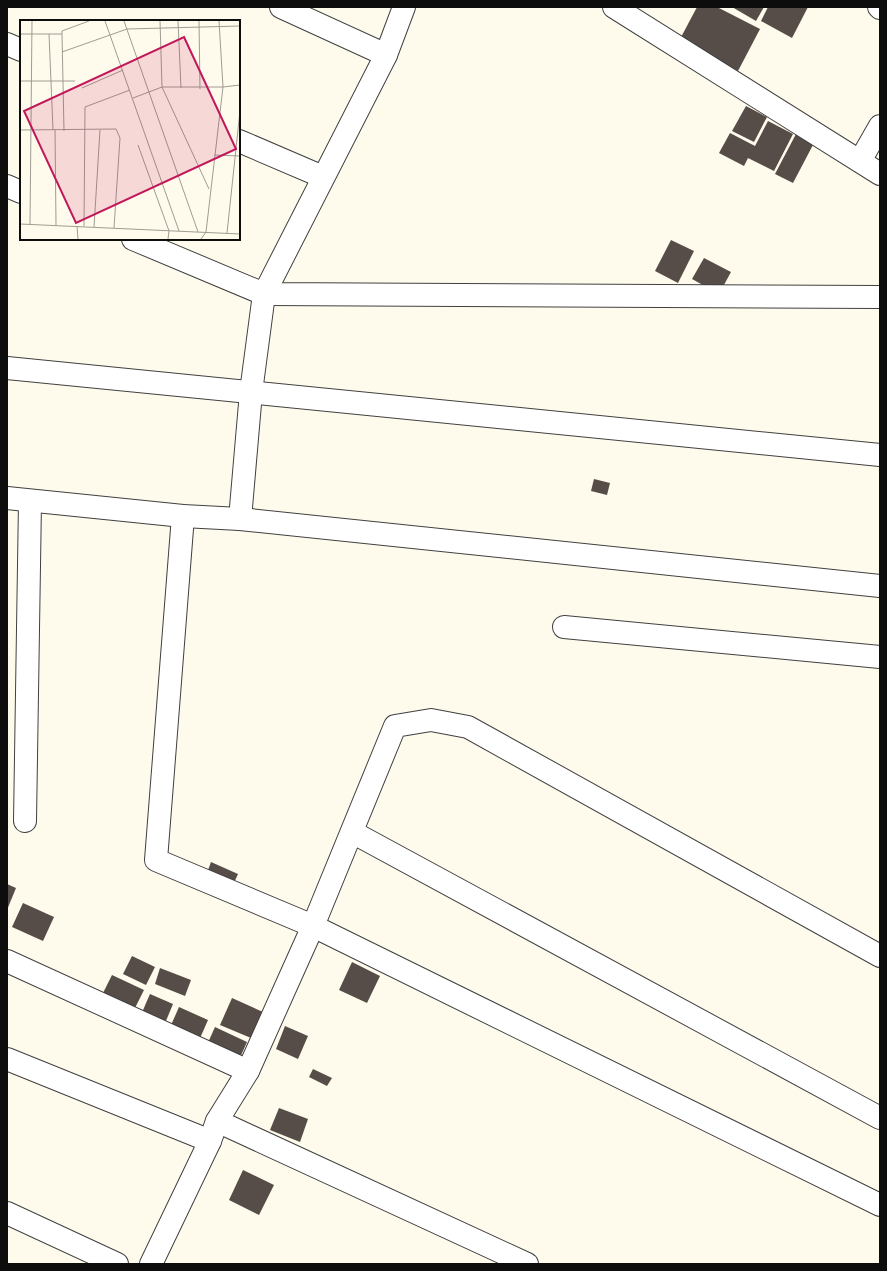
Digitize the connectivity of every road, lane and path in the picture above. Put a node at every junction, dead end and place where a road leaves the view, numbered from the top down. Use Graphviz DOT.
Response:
graph roads {
  1 [pos="281,7"];
  2 [pos="404,7"];
  3 [pos="614,7"];
  4 [pos="7,44"];
  5 [pos="20,50"];
  6 [pos="386,55"];
  7 [pos="880,126"];
  8 [pos="240,142"];
  9 [pos="860,162"];
  10 [pos="880,174"];
  11 [pos="323,177"];
  12 [pos="7,186"];
  13 [pos="20,192"];
  14 [pos="135,240"];
  15 [pos="264,294"];
  16 [pos="880,297"];
  17 [pos="7,368"];
  18 [pos="251,392"];
  19 [pos="880,455"];
  20 [pos="7,498"];
  21 [pos="30,501"];
  22 [pos="183,516"];
  23 [pos="240,519"];
  24 [pos="880,586"];
  25 [pos="564,627"];
  26 [pos="880,657"];
  27 [pos="25,821"];
  28 [pos="352,832"];
  29 [pos="313,926"];
  30 [pos="880,956"];
  31 [pos="7,961"];
  32 [pos="7,1059"];
  33 [pos="248,1071"];
  34 [pos="880,1118"];
  35 [pos="213,1131"];
  36 [pos="880,1205"];
  37 [pos="7,1213"];
  38 [pos="117,1264"];
  39 [pos="151,1264"];
  40 [pos="527,1264"];
  1 -- 6 [label="street"];
  2 -- 6 [label="street"];
  3 -- 9 [label="street"];
  4 -- 5 [label="street"];
  6 -- 11 [label="street"];
  7 -- 9 [label="street"];
  8 -- 11 [label="street"];
  9 -- 10 [label="street"];
  11 -- 15 [label="street"];
  12 -- 13 [label="street"];
  14 -- 15 [label="street"];
  15 -- 16 [label="street"];
  15 -- 18 [label="street"];
  17 -- 18 [label="street"];
  18 -- 19 [label="street"];
  18 -- 23 [label="street"];
  20 -- 21 [label="street"];
  21 -- 22 [label="street"];
  21 -- 27 [label="street"];
  22 -- 23 [label="street"];
  22 -- 29 [label="street"];
  23 -- 24 [label="street"];
  25 -- 26 [label="street"];
  28 -- 29 [label="street"];
  28 -- 30 [label="street"];
  28 -- 34 [label="street"];
  29 -- 33 [label="street"];
  29 -- 36 [label="street"];
  31 -- 33 [label="street"];
  32 -- 35 [label="street"];
  33 -- 35 [label="street"];
  35 -- 39 [label="street"];
  35 -- 40 [label="street"];
  37 -- 38 [label="street"];
}
